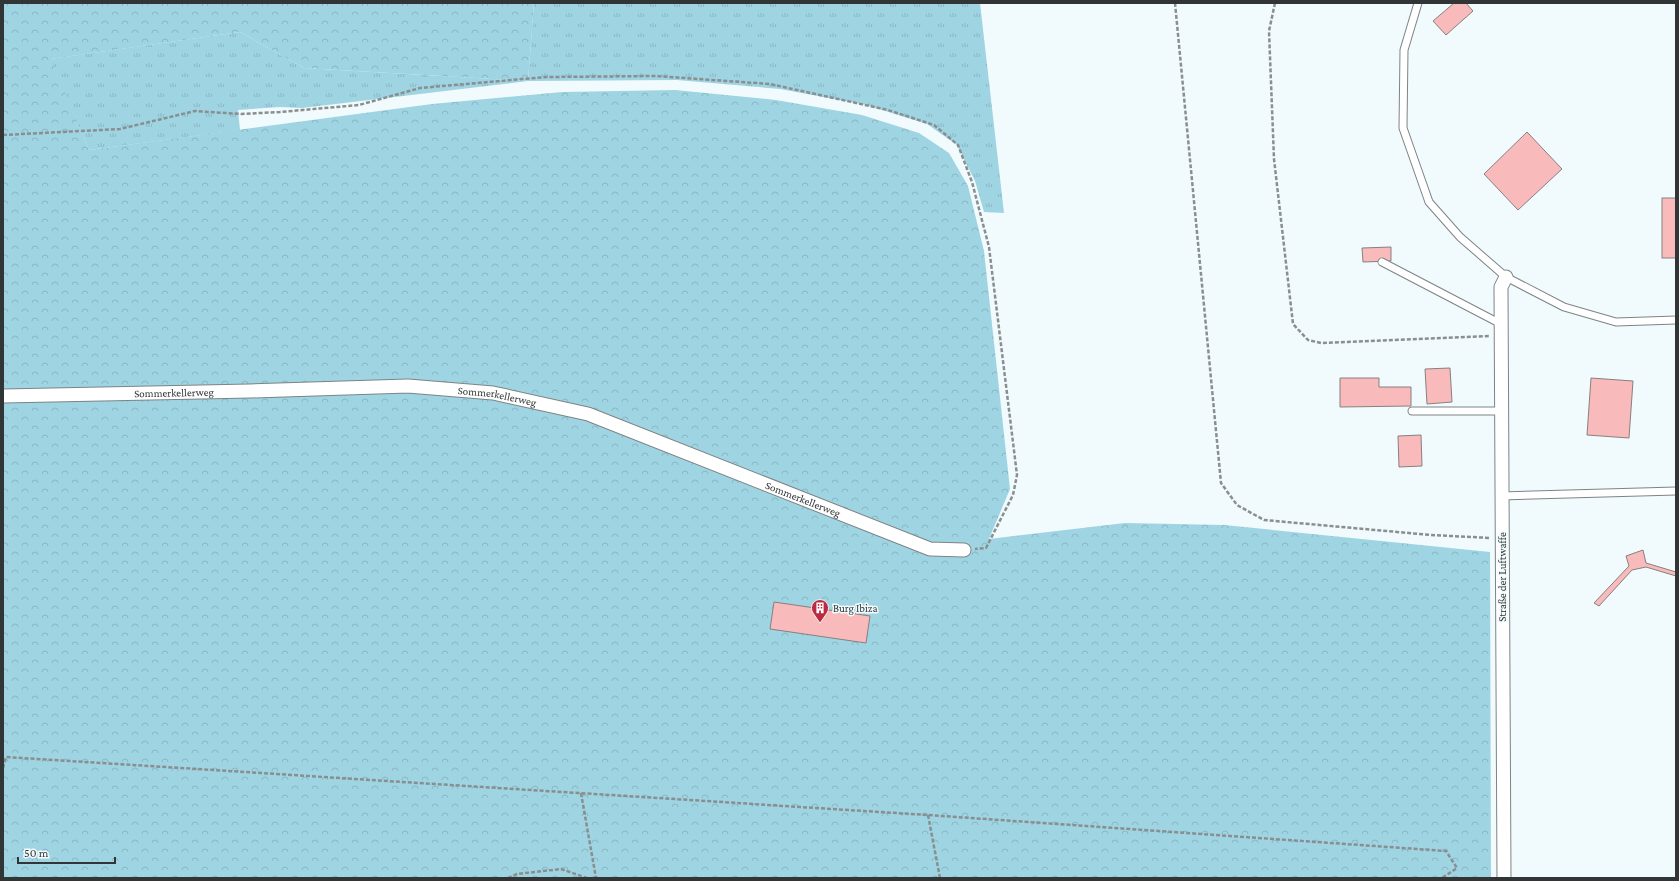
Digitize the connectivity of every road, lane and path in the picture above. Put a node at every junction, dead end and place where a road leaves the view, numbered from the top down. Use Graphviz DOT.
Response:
graph roads {
  1 [pos="1175,3"];
  2 [pos="1275,3"];
  3 [pos="1418,3"];
  4 [pos="3,135"];
  5 [pos="1382,262"];
  6 [pos="1506,276"];
  7 [pos="1676,320"];
  8 [pos="1501,330"];
  9 [pos="3,396"];
  10 [pos="1412,411"];
  11 [pos="1501,411"];
  12 [pos="1676,491"];
  13 [pos="1501,496"];
  14 [pos="1502,539"];
  15 [pos="964,550"];
  16 [pos="3,768"];
  17 [pos="581,793"];
  18 [pos="928,815"];
  19 [pos="508,878"];
  20 [pos="587,878"];
  21 [pos="596,878"];
  22 [pos="940,878"];
  23 [pos="1442,878"];
  24 [pos="1504,878"];
  1 -- 14 [label="path"];
  2 -- 8 [label="path"];
  3 -- 6 [label="lane"];
  4 -- 15 [label="path"];
  5 -- 8 [label="lane"];
  6 -- 7 [label="lane"];
  6 -- 8 [label="street, Straße der Luftwaffe"];
  8 -- 11 [label="street, Straße der Luftwaffe"];
  9 -- 15 [label="street, Sommerkellerweg"];
  10 -- 11 [label="lane"];
  11 -- 13 [label="street, Straße der Luftwaffe"];
  12 -- 13 [label="lane"];
  13 -- 14 [label="street, Straße der Luftwaffe"];
  14 -- 24 [label="street, Straße der Luftwaffe"];
  16 -- 17 [label="path"];
  17 -- 18 [label="path"];
  17 -- 21 [label="path"];
  18 -- 22 [label="path"];
  18 -- 23 [label="path"];
  19 -- 20 [label="path"];
}
